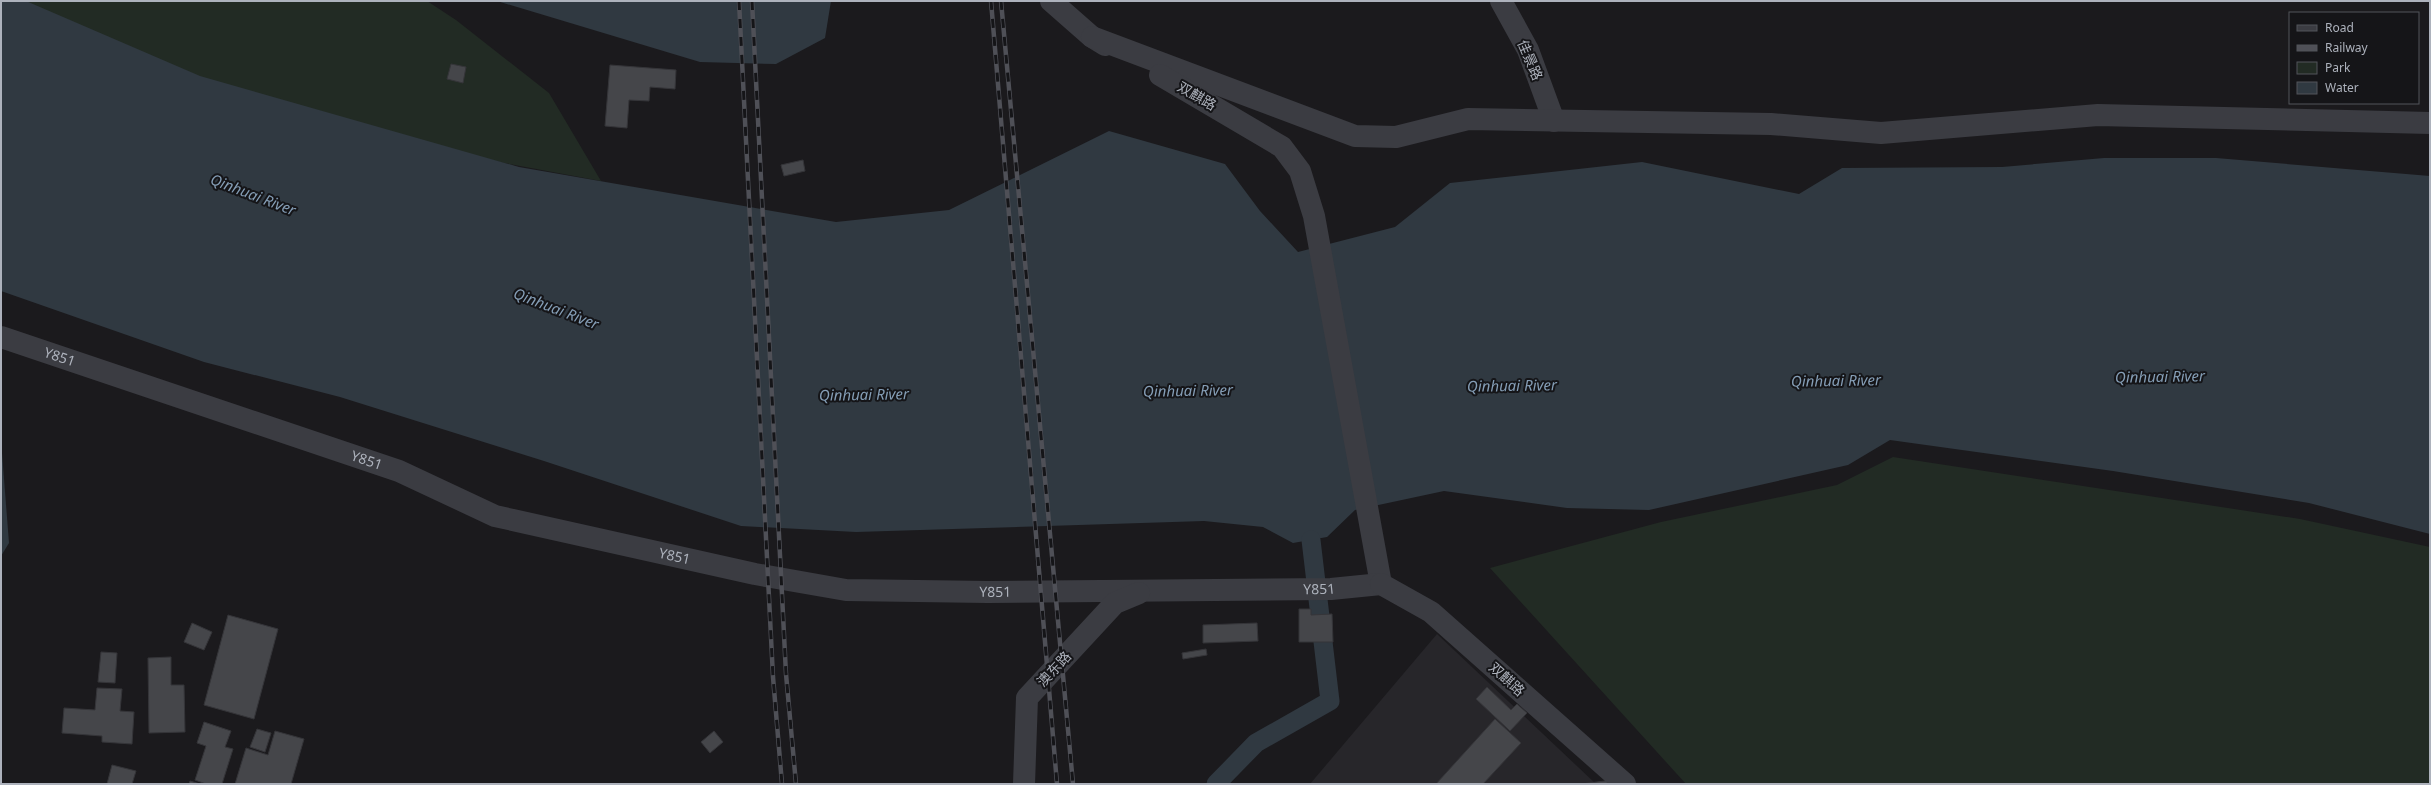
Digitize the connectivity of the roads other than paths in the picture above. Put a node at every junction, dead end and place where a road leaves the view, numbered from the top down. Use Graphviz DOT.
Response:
graph roads {
  1 [pos="1051,1"];
  2 [pos="1501,1"];
  3 [pos="1092,37"];
  4 [pos="1554,121"];
  5 [pos="2430,123"];
  6 [pos="1,337"];
  7 [pos="1381,584"];
  8 [pos="1148,590"];
  9 [pos="1024,784"];
  10 [pos="1626,784"];
  1 -- 3 [label="street, 双麒路"];
  2 -- 4 [label="street, 佳景路"];
  3 -- 4 [label="street"];
  3 -- 7 [label="street, 双麒路"];
  4 -- 5 [label="street"];
  6 -- 8 [label="street, Y851"];
  7 -- 8 [label="street, Y851"];
  7 -- 10 [label="street, 双麒路"];
  8 -- 9 [label="street, 澳东路"];
}
